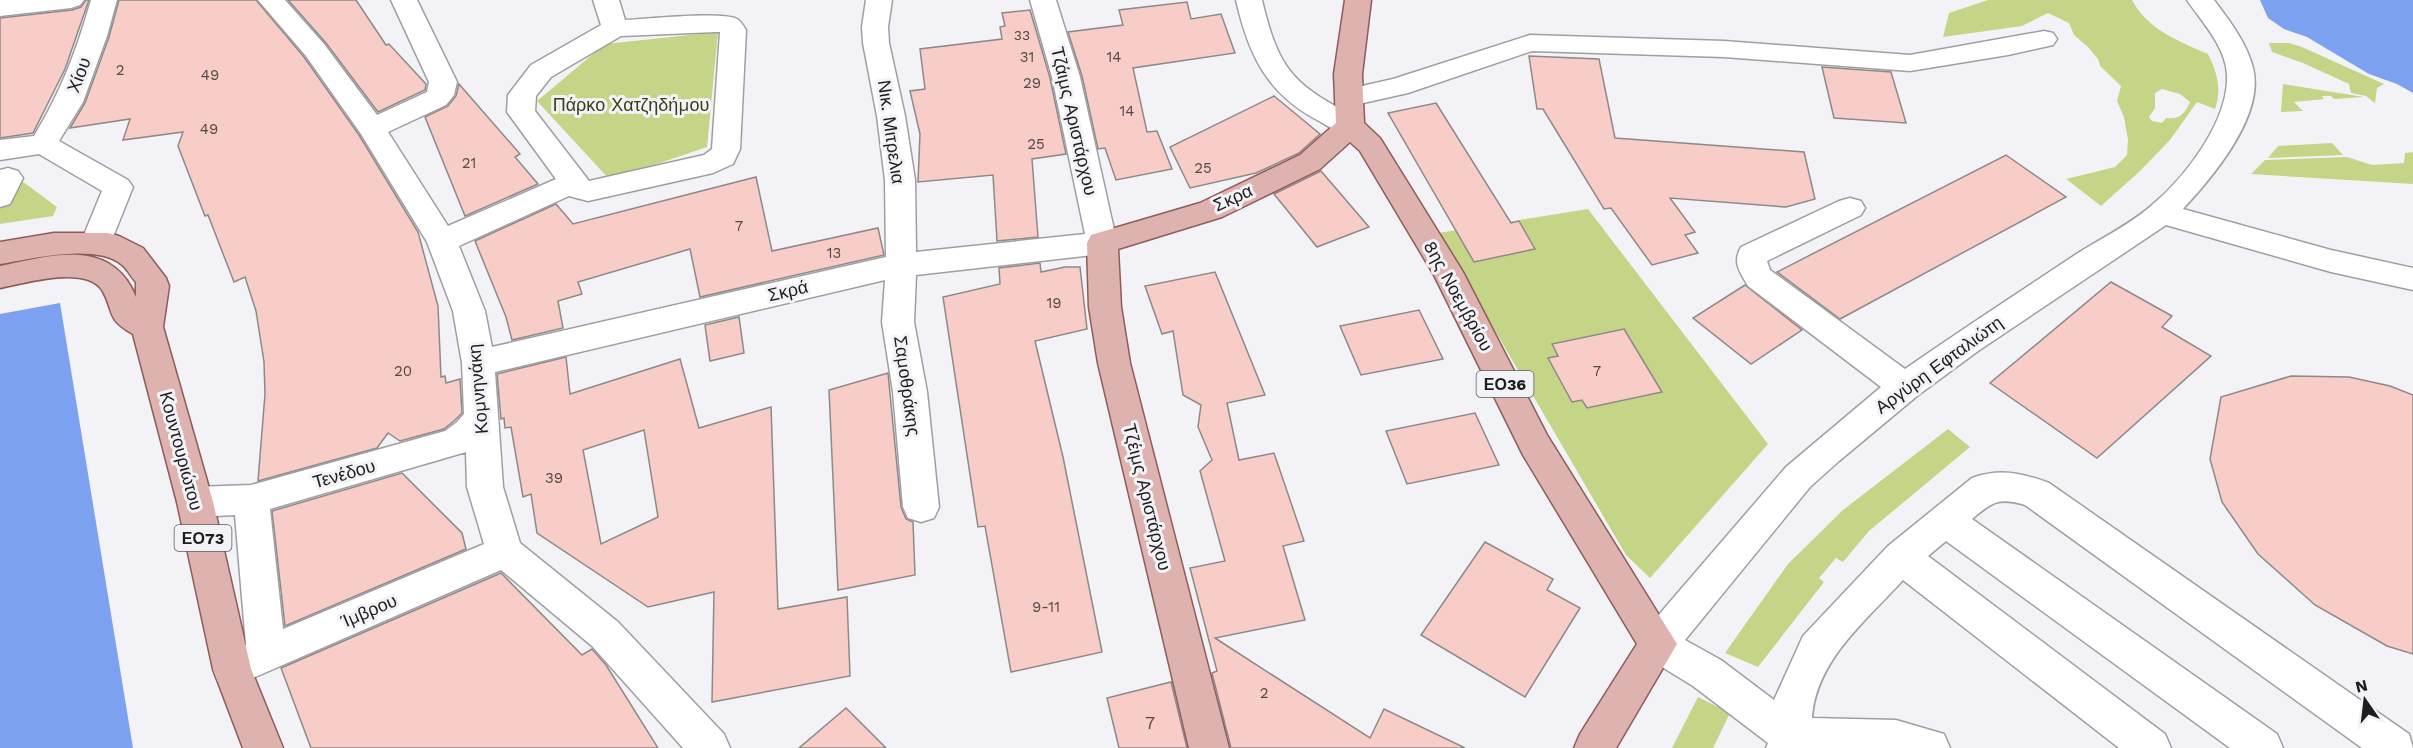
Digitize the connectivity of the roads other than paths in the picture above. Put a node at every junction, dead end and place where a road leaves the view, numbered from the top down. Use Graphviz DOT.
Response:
graph roads {
  1 [pos="71,0"];
  2 [pos="104,0"];
  3 [pos="271,0"];
  4 [pos="404,0"];
  5 [pos="606,0"];
  6 [pos="879,0"];
  7 [pos="1043,0"];
  8 [pos="1249,0"];
  9 [pos="1358,0"];
  10 [pos="2200,0"];
  11 [pos="25,2"];
  12 [pos="0,8"];
  13 [pos="615,28"];
  14 [pos="2044,39"];
  15 [pos="1350,112"];
  16 [pos="372,128"];
  17 [pos="43,144"];
  18 [pos="0,150"];
  19 [pos="0,179"];
  20 [pos="573,183"];
  21 [pos="0,197"];
  22 [pos="1850,207"];
  23 [pos="2162,213"];
  24 [pos="442,241"];
  25 [pos="96,242"];
  26 [pos="1102,243"];
  27 [pos="0,253"];
  28 [pos="901,265"];
  29 [pos="0,277"];
  30 [pos="2413,279"];
  31 [pos="147,327"];
  32 [pos="478,363"];
  33 [pos="1905,387"];
  34 [pos="481,417"];
  35 [pos="251,500"];
  36 [pos="195,502"];
  37 [pos="921,507"];
  38 [pos="1944,519"];
  39 [pos="505,552"];
  40 [pos="1900,557"];
  41 [pos="1658,644"];
  42 [pos="266,655"];
  43 [pos="232,669"];
  44 [pos="1788,743"];
  45 [pos="263,748"];
  46 [pos="710,748"];
  47 [pos="1209,748"];
  48 [pos="1594,748"];
  49 [pos="1930,748"];
  50 [pos="2151,748"];
  51 [pos="2263,748"];
  52 [pos="2395,748"];
  1 -- 11 [label="street"];
  2 -- 17 [label="street, Χίου"];
  3 -- 16 [label="street, Κομνηνάκη"];
  4 -- 16 [label="street"];
  5 -- 13 [label="street"];
  6 -- 28 [label="street, Νικ. Μιτρελια"];
  7 -- 26 [label="street, Τζάιμς Αριστάρχου"];
  8 -- 15 [label="street"];
  9 -- 15 [label="main road"];
  10 -- 23 [label="street, Αργύρη Εφταλιώτη"];
  11 -- 12 [label="street"];
  13 -- 20 [label="street"];
  13 -- 20 [label="street"];
  14 -- 15 [label="street"];
  15 -- 26 [label="main road, Σκρα"];
  15 -- 41 [label="main road, 8ης Νοεμβρίου / ΕΟ36"];
  16 -- 24 [label="street, Κομνηνάκη"];
  17 -- 18 [label="street"];
  17 -- 25 [label="street"];
  19 -- 21 [label="street"];
  20 -- 24 [label="street"];
  22 -- 33 [label="street"];
  23 -- 30 [label="street"];
  23 -- 33 [label="street, Αργύρη Εφταλιώτη"];
  24 -- 32 [label="street, Κομνηνάκη"];
  25 -- 27 [label="main road, Κουντουριώτου / ΕΟ73"];
  25 -- 31 [label="main road, Κουντουριώτου / ΕΟ73"];
  26 -- 28 [label="street, Σκρά"];
  26 -- 47 [label="main road, Τζέιμς Αριστάρχου"];
  28 -- 32 [label="street, Σκρά"];
  28 -- 37 [label="street, Σαμοθράκης"];
  29 -- 31 [label="main road"];
  31 -- 36 [label="main road, Κουντουριώτου / ΕΟ73"];
  32 -- 34 [label="street, Κομνηνάκη"];
  33 -- 41 [label="street, Αργύρη Εφταλιώτη"];
  34 -- 35 [label="street, Τενέδου"];
  34 -- 39 [label="street, Κομνηνάκη"];
  35 -- 36 [label="street, Τενέδου"];
  35 -- 42 [label="street"];
  36 -- 43 [label="main road, Κουντουριώτου / ΕΟ73"];
  38 -- 40 [label="street"];
  38 -- 51 [label="street"];
  38 -- 52 [label="street"];
  39 -- 42 [label="street, Ίμβρου"];
  39 -- 46 [label="street"];
  40 -- 44 [label="street"];
  40 -- 50 [label="street"];
  41 -- 44 [label="street"];
  41 -- 48 [label="main road, Αργύρη Εφταλιώτη"];
  42 -- 43 [label="street, Ίμβρου"];
  43 -- 45 [label="main road, Κουντουριώτου / ΕΟ73"];
  44 -- 49 [label="street"];
}
